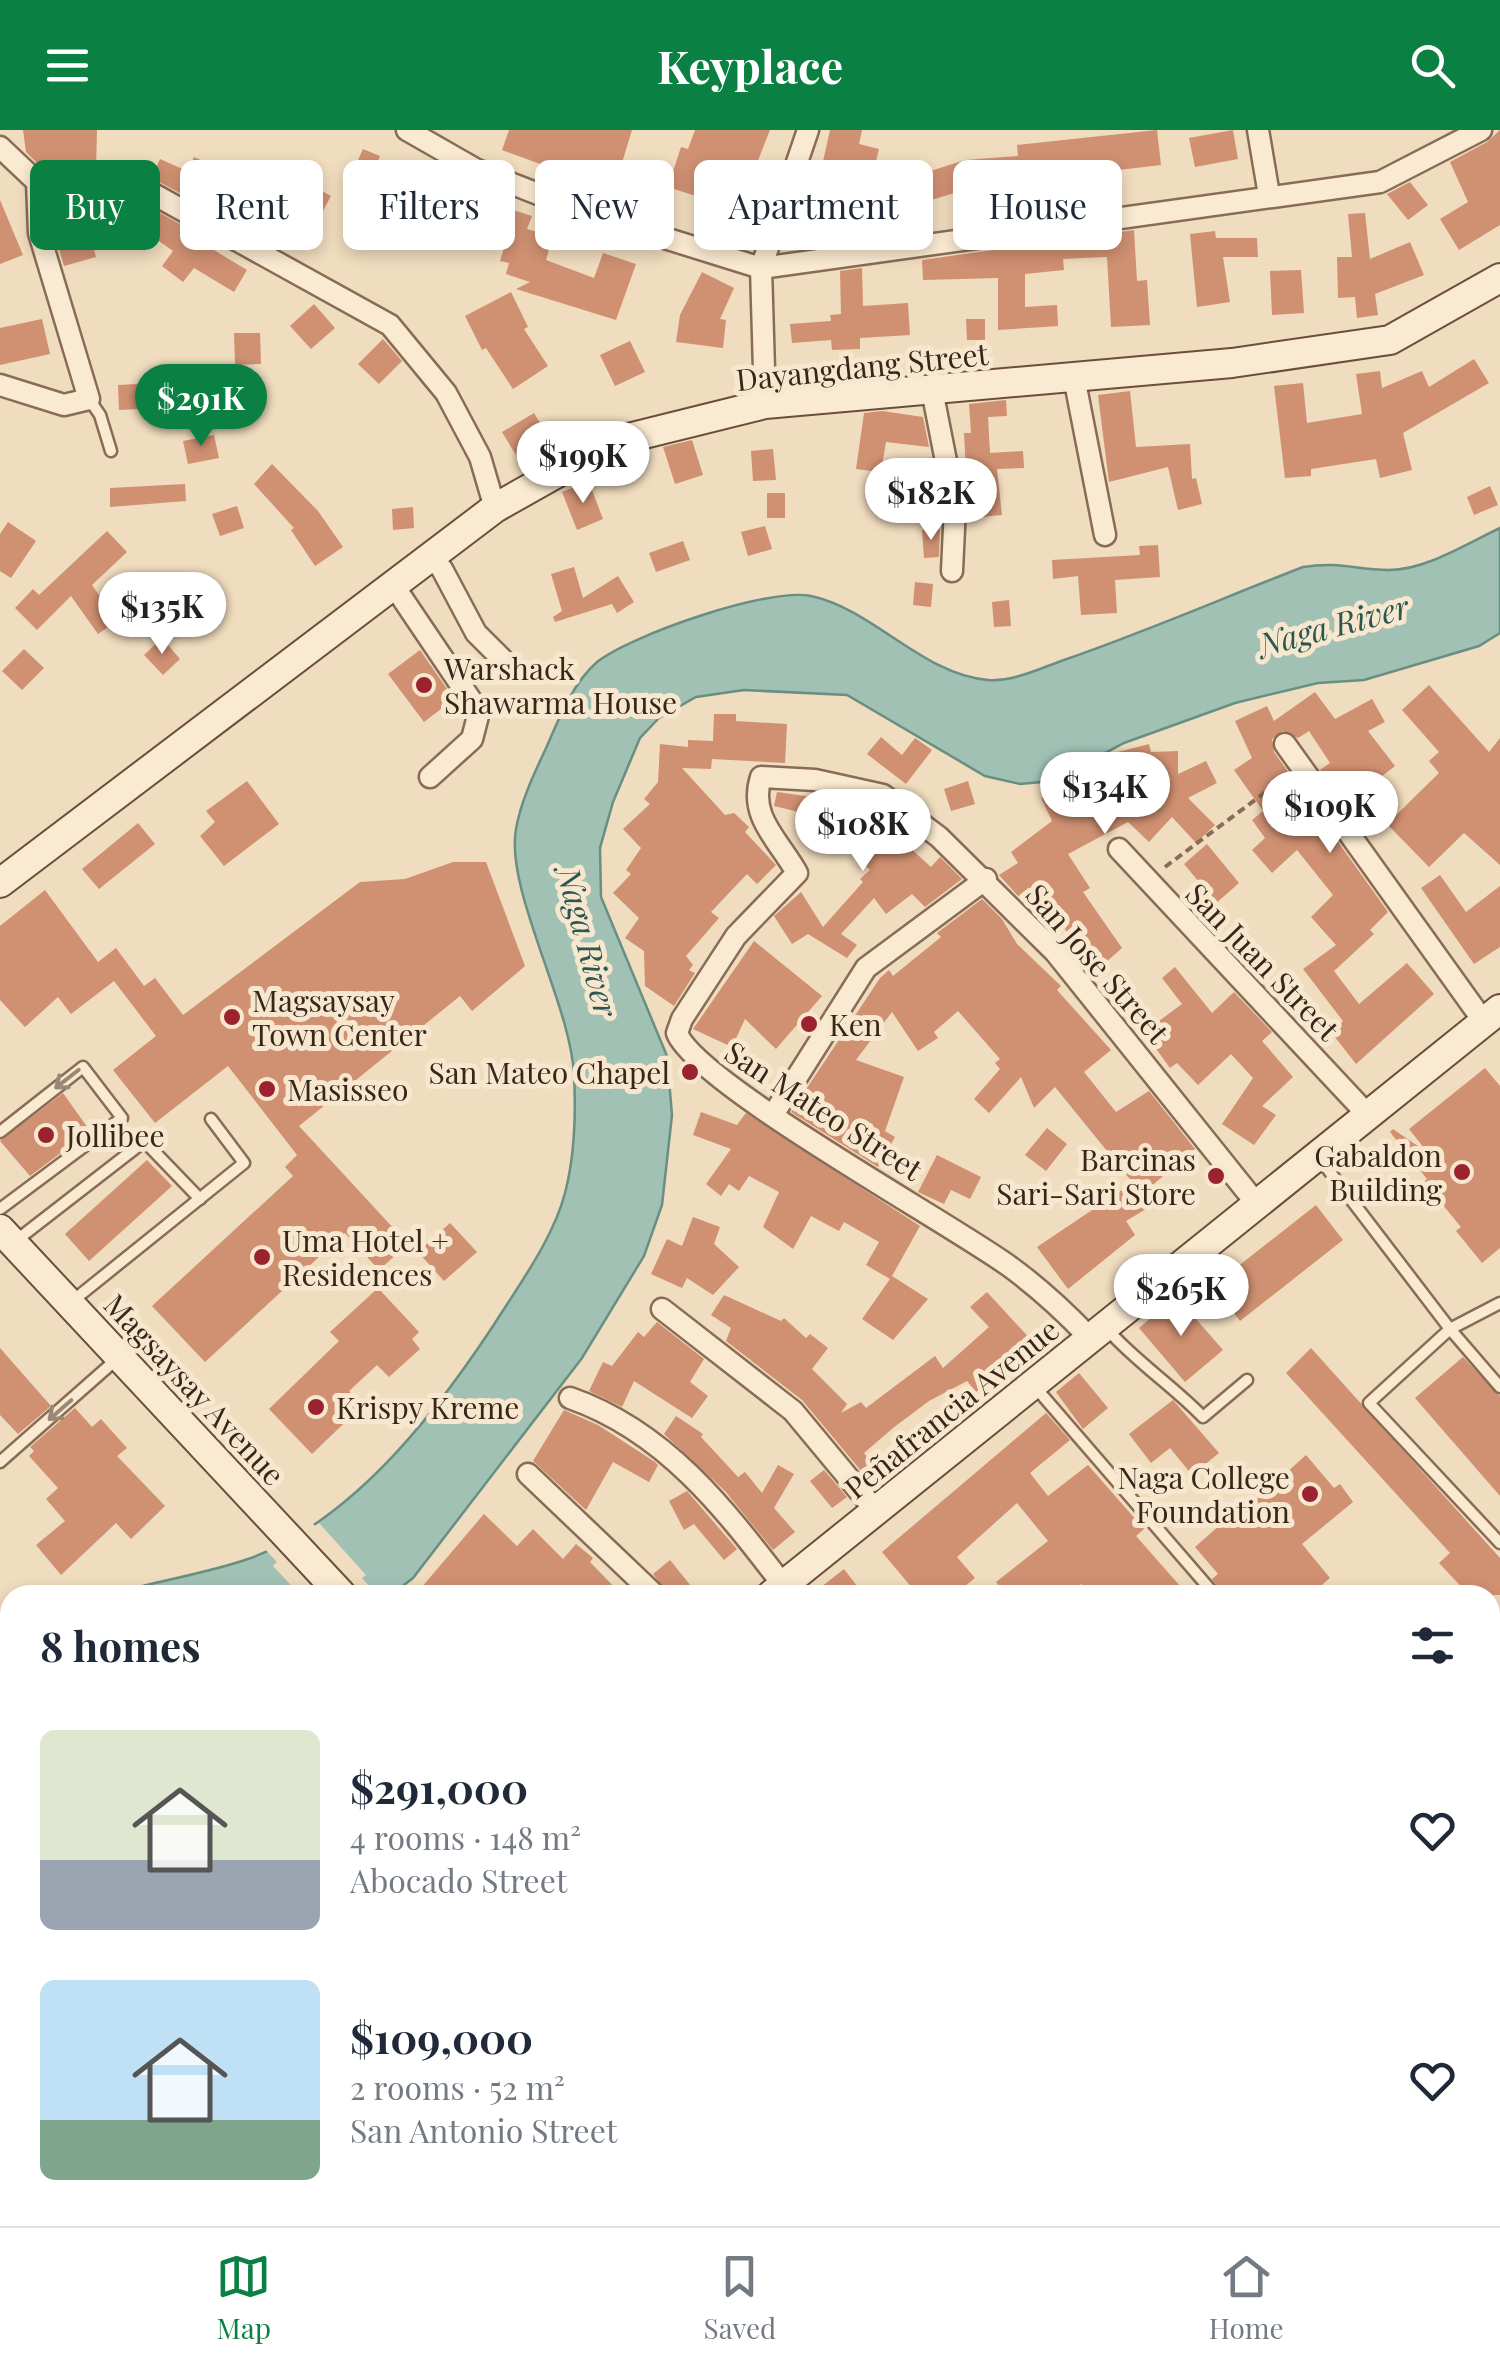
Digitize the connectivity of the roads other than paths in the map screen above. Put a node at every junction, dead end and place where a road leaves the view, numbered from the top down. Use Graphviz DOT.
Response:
graph roads {
  1 [pos="407,130"];
  2 [pos="808,130"];
  3 [pos="1258,130"];
  4 [pos="1482,130"];
  5 [pos="0,147"];
  6 [pos="30,176"];
  7 [pos="1269,195"];
  8 [pos="160,198"];
  9 [pos="44,250"];
  10 [pos="761,268"];
  11 [pos="1500,278"];
  12 [pos="1074,377"];
  13 [pos="0,386"];
  14 [pos="932,390"];
  15 [pos="89,399"];
  16 [pos="765,404"];
  17 [pos="111,450"];
  18 [pos="495,508"];
  19 [pos="1105,535"];
  20 [pos="430,556"];
  21 [pos="952,571"];
  22 [pos="392,583"];
  23 [pos="510,667"];
  24 [pos="1285,744"];
  25 [pos="430,777"];
  26 [pos="758,787"];
  27 [pos="1118,848"];
  28 [pos="986,879"];
  29 [pos="0,884"];
  30 [pos="1492,1015"];
  31 [pos="774,1114"];
  32 [pos="1366,1114"];
  33 [pos="212,1118"];
  34 [pos="0,1132"];
  35 [pos="1316,1154"];
  36 [pos="200,1199"];
  37 [pos="1256,1203"];
  38 [pos="0,1209"];
  39 [pos="6,1236"];
  40 [pos="70,1303"];
  41 [pos="1500,1303"];
  42 [pos="662,1309"];
  43 [pos="1450,1329"];
  44 [pos="1096,1331"];
  45 [pos="119,1357"];
  46 [pos="1247,1380"];
  47 [pos="1032,1383"];
  48 [pos="1500,1387"];
  49 [pos="570,1398"];
  50 [pos="0,1462"];
  51 [pos="528,1474"];
  52 [pos="876,1511"];
  53 [pos="1500,1543"];
  54 [pos="333,1585"];
  55 [pos="645,1585"];
  56 [pos="773,1585"];
  57 [pos="782,1585"];
  58 [pos="1206,1585"];
  1 -- 10 [label="street"];
  2 -- 10 [label="street"];
  3 -- 7 [label="street"];
  4 -- 7 [label="street"];
  5 -- 6 [label="street"];
  7 -- 10 [label="street"];
  8 -- 18 [label="street"];
  9 -- 15 [label="street"];
  10 -- 16 [label="street"];
  11 -- 12 [label="main road, Dayangdang Street"];
  12 -- 14 [label="main road, Dayangdang Street"];
  12 -- 19 [label="street"];
  13 -- 15 [label="street"];
  14 -- 16 [label="main road, Dayangdang Street"];
  14 -- 21 [label="street"];
  15 -- 17 [label="lane"];
  16 -- 18 [label="main road, Dayangdang Street"];
  18 -- 20 [label="main road, Dayangdang Street"];
  20 -- 22 [label="main road, Dayangdang Street"];
  20 -- 23 [label="street"];
  22 -- 25 [label="street"];
  22 -- 29 [label="main road, Dayangdang Street"];
  24 -- 30 [label="street"];
  26 -- 28 [label="street, San Jose Street"];
  26 -- 31 [label="street, San Mateo Street"];
  27 -- 32 [label="street, San Juan Street"];
  28 -- 31 [label="street"];
  28 -- 37 [label="street, San Jose Street"];
  30 -- 32 [label="main road, Peñafrancia Avenue"];
  31 -- 44 [label="street, San Mateo Street"];
  32 -- 35 [label="main road, Peñafrancia Avenue"];
  33 -- 36 [label="lane"];
  38 -- 34 [label="lane, one-way"];
  35 -- 37 [label="main road, Peñafrancia Avenue"];
  35 -- 43 [label="lane"];
  36 -- 39 [label="lane"];
  36 -- 40 [label="lane"];
  37 -- 44 [label="main road, Peñafrancia Avenue"];
  39 -- 40 [label="main road, Magsaysay Avenue"];
  40 -- 45 [label="main road, Magsaysay Avenue"];
  41 -- 43 [label="lane"];
  42 -- 52 [label="street"];
  43 -- 48 [label="lane"];
  43 -- 53 [label="lane"];
  44 -- 46 [label="lane"];
  44 -- 47 [label="main road, Peñafrancia Avenue"];
  45 -- 50 [label="lane, one-way"];
  45 -- 54 [label="main road, Magsaysay Avenue"];
  47 -- 52 [label="main road, Peñafrancia Avenue"];
  47 -- 58 [label="lane"];
  49 -- 56 [label="street"];
  51 -- 55 [label="street"];
  52 -- 57 [label="main road, Peñafrancia Avenue"];
}
